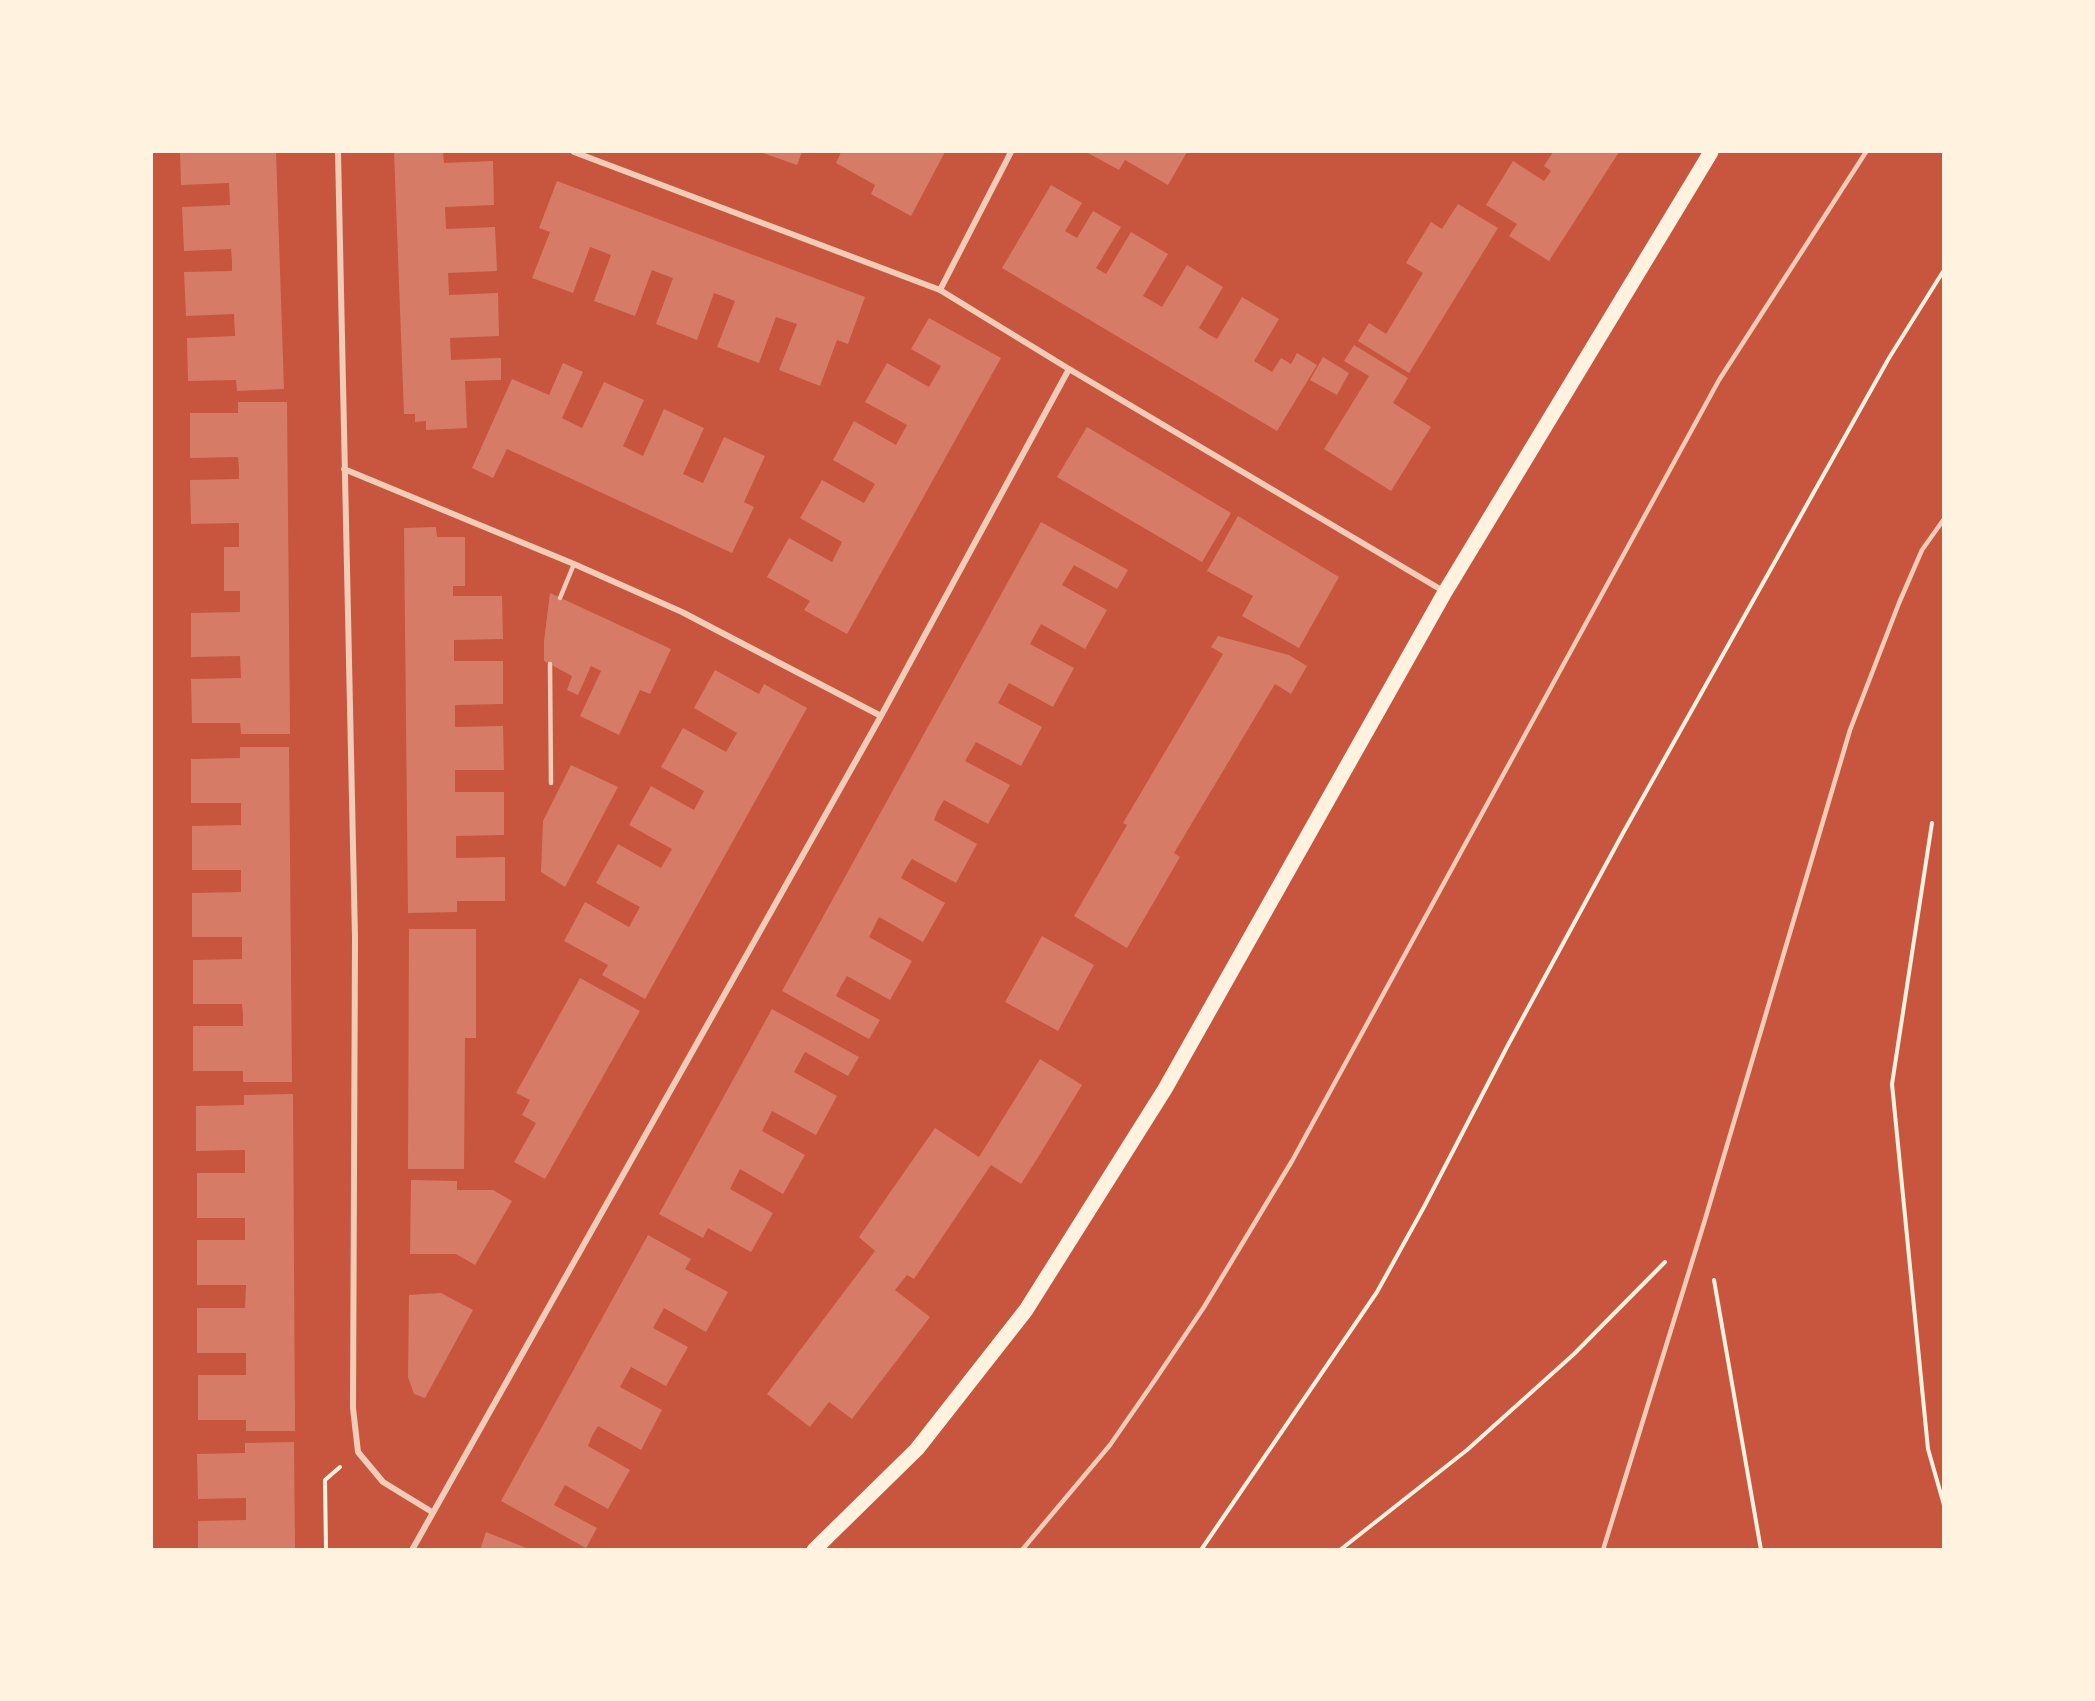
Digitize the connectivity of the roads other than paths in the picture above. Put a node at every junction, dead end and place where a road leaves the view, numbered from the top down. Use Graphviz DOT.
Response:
graph roads {
  1 [pos="338,152"];
  2 [pos="574,152"];
  3 [pos="1011,152"];
  4 [pos="1711,152"];
  5 [pos="1866,152"];
  6 [pos="940,290"];
  7 [pos="1069,369"];
  8 [pos="344,469"];
  9 [pos="1944,519"];
  10 [pos="574,564"];
  11 [pos="1445,592"];
  12 [pos="560,598"];
  13 [pos="550,664"];
  14 [pos="881,716"];
  15 [pos="550,783"];
  16 [pos="432,1512"];
  17 [pos="412,1550"];
  18 [pos="814,1550"];
  19 [pos="1022,1550"];
  20 [pos="1603,1550"];
  1 -- 8 [label="street"];
  2 -- 6 [label="street"];
  3 -- 6 [label="street"];
  4 -- 11 [label="main road"];
  5 -- 19 [label="lane"];
  6 -- 7 [label="street"];
  7 -- 11 [label="street"];
  7 -- 14 [label="street"];
  8 -- 10 [label="street"];
  8 -- 16 [label="street"];
  9 -- 20 [label="lane"];
  10 -- 12 [label="lane"];
  10 -- 14 [label="street"];
  11 -- 18 [label="main road"];
  13 -- 15 [label="lane"];
  14 -- 16 [label="street"];
  16 -- 17 [label="street"];
}
